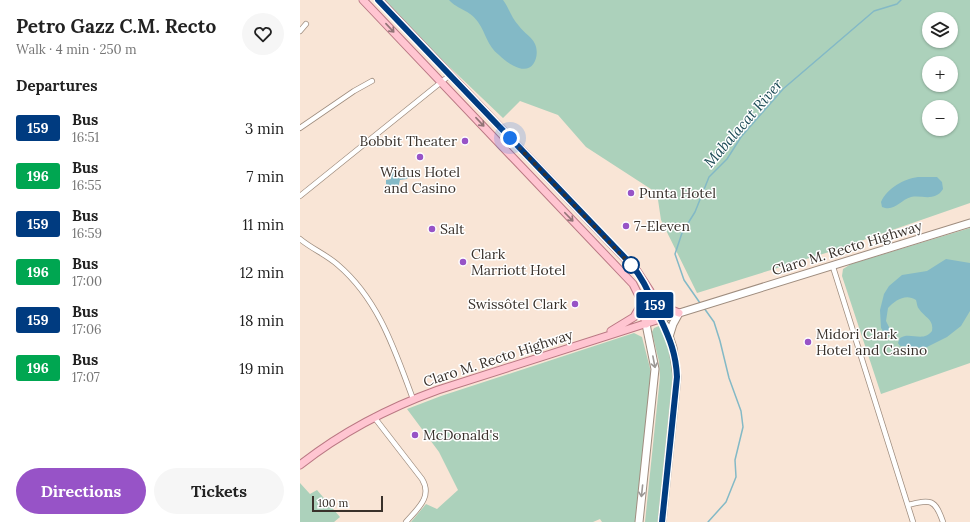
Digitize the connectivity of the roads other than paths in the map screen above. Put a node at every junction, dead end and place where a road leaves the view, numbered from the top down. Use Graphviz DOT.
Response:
graph roads {
  1 [pos="363,0"];
  2 [pos="378,0"];
  3 [pos="306,24"];
  4 [pos="300,31"];
  5 [pos="450,75"];
  6 [pos="372,81"];
  7 [pos="441,83"];
  8 [pos="300,128"];
  9 [pos="300,196"];
  10 [pos="970,223"];
  11 [pos="300,239"];
  12 [pos="833,267"];
  13 [pos="653,299"];
  14 [pos="641,305"];
  15 [pos="679,314"];
  16 [pos="660,319"];
  17 [pos="646,324"];
  18 [pos="601,337"];
  19 [pos="669,337"];
  20 [pos="413,399"];
  21 [pos="374,417"];
  22 [pos="300,466"];
  23 [pos="908,505"];
  24 [pos="406,522"];
  25 [pos="639,522"];
  26 [pos="662,522"];
  27 [pos="913,522"];
  28 [pos="943,522"];
  1 -- 7 [label="main road, one-way"];
  2 -- 5 [label="main road"];
  3 -- 4 [label="street"];
  5 -- 7 [label="street"];
  5 -- 13 [label="main road"];
  6 -- 8 [label="street"];
  7 -- 9 [label="street"];
  7 -- 14 [label="main road, one-way"];
  10 -- 12 [label="main road, Claro M. Recto Highway"];
  11 -- 20 [label="street"];
  12 -- 15 [label="main road, Claro M. Recto Highway"];
  12 -- 23 [label="street"];
  13 -- 15 [label="main road"];
  13 -- 16 [label="main road"];
  14 -- 17 [label="main road"];
  14 -- 18 [label="main road"];
  15 -- 16 [label="main road, Claro M. Recto Highway"];
  15 -- 19 [label="main road"];
  16 -- 17 [label="main road, Claro M. Recto Highway"];
  16 -- 19 [label="main road"];
  17 -- 18 [label="main road, Claro M. Recto Highway"];
  17 -- 25 [label="main road, one-way"];
  18 -- 20 [label="main road, Claro M. Recto Highway"];
  19 -- 26 [label="main road"];
  20 -- 21 [label="main road, Claro M. Recto Highway"];
  21 -- 22 [label="main road, Claro M. Recto Highway"];
  21 -- 24 [label="street"];
  23 -- 27 [label="street"];
  23 -- 28 [label="street"];
}
